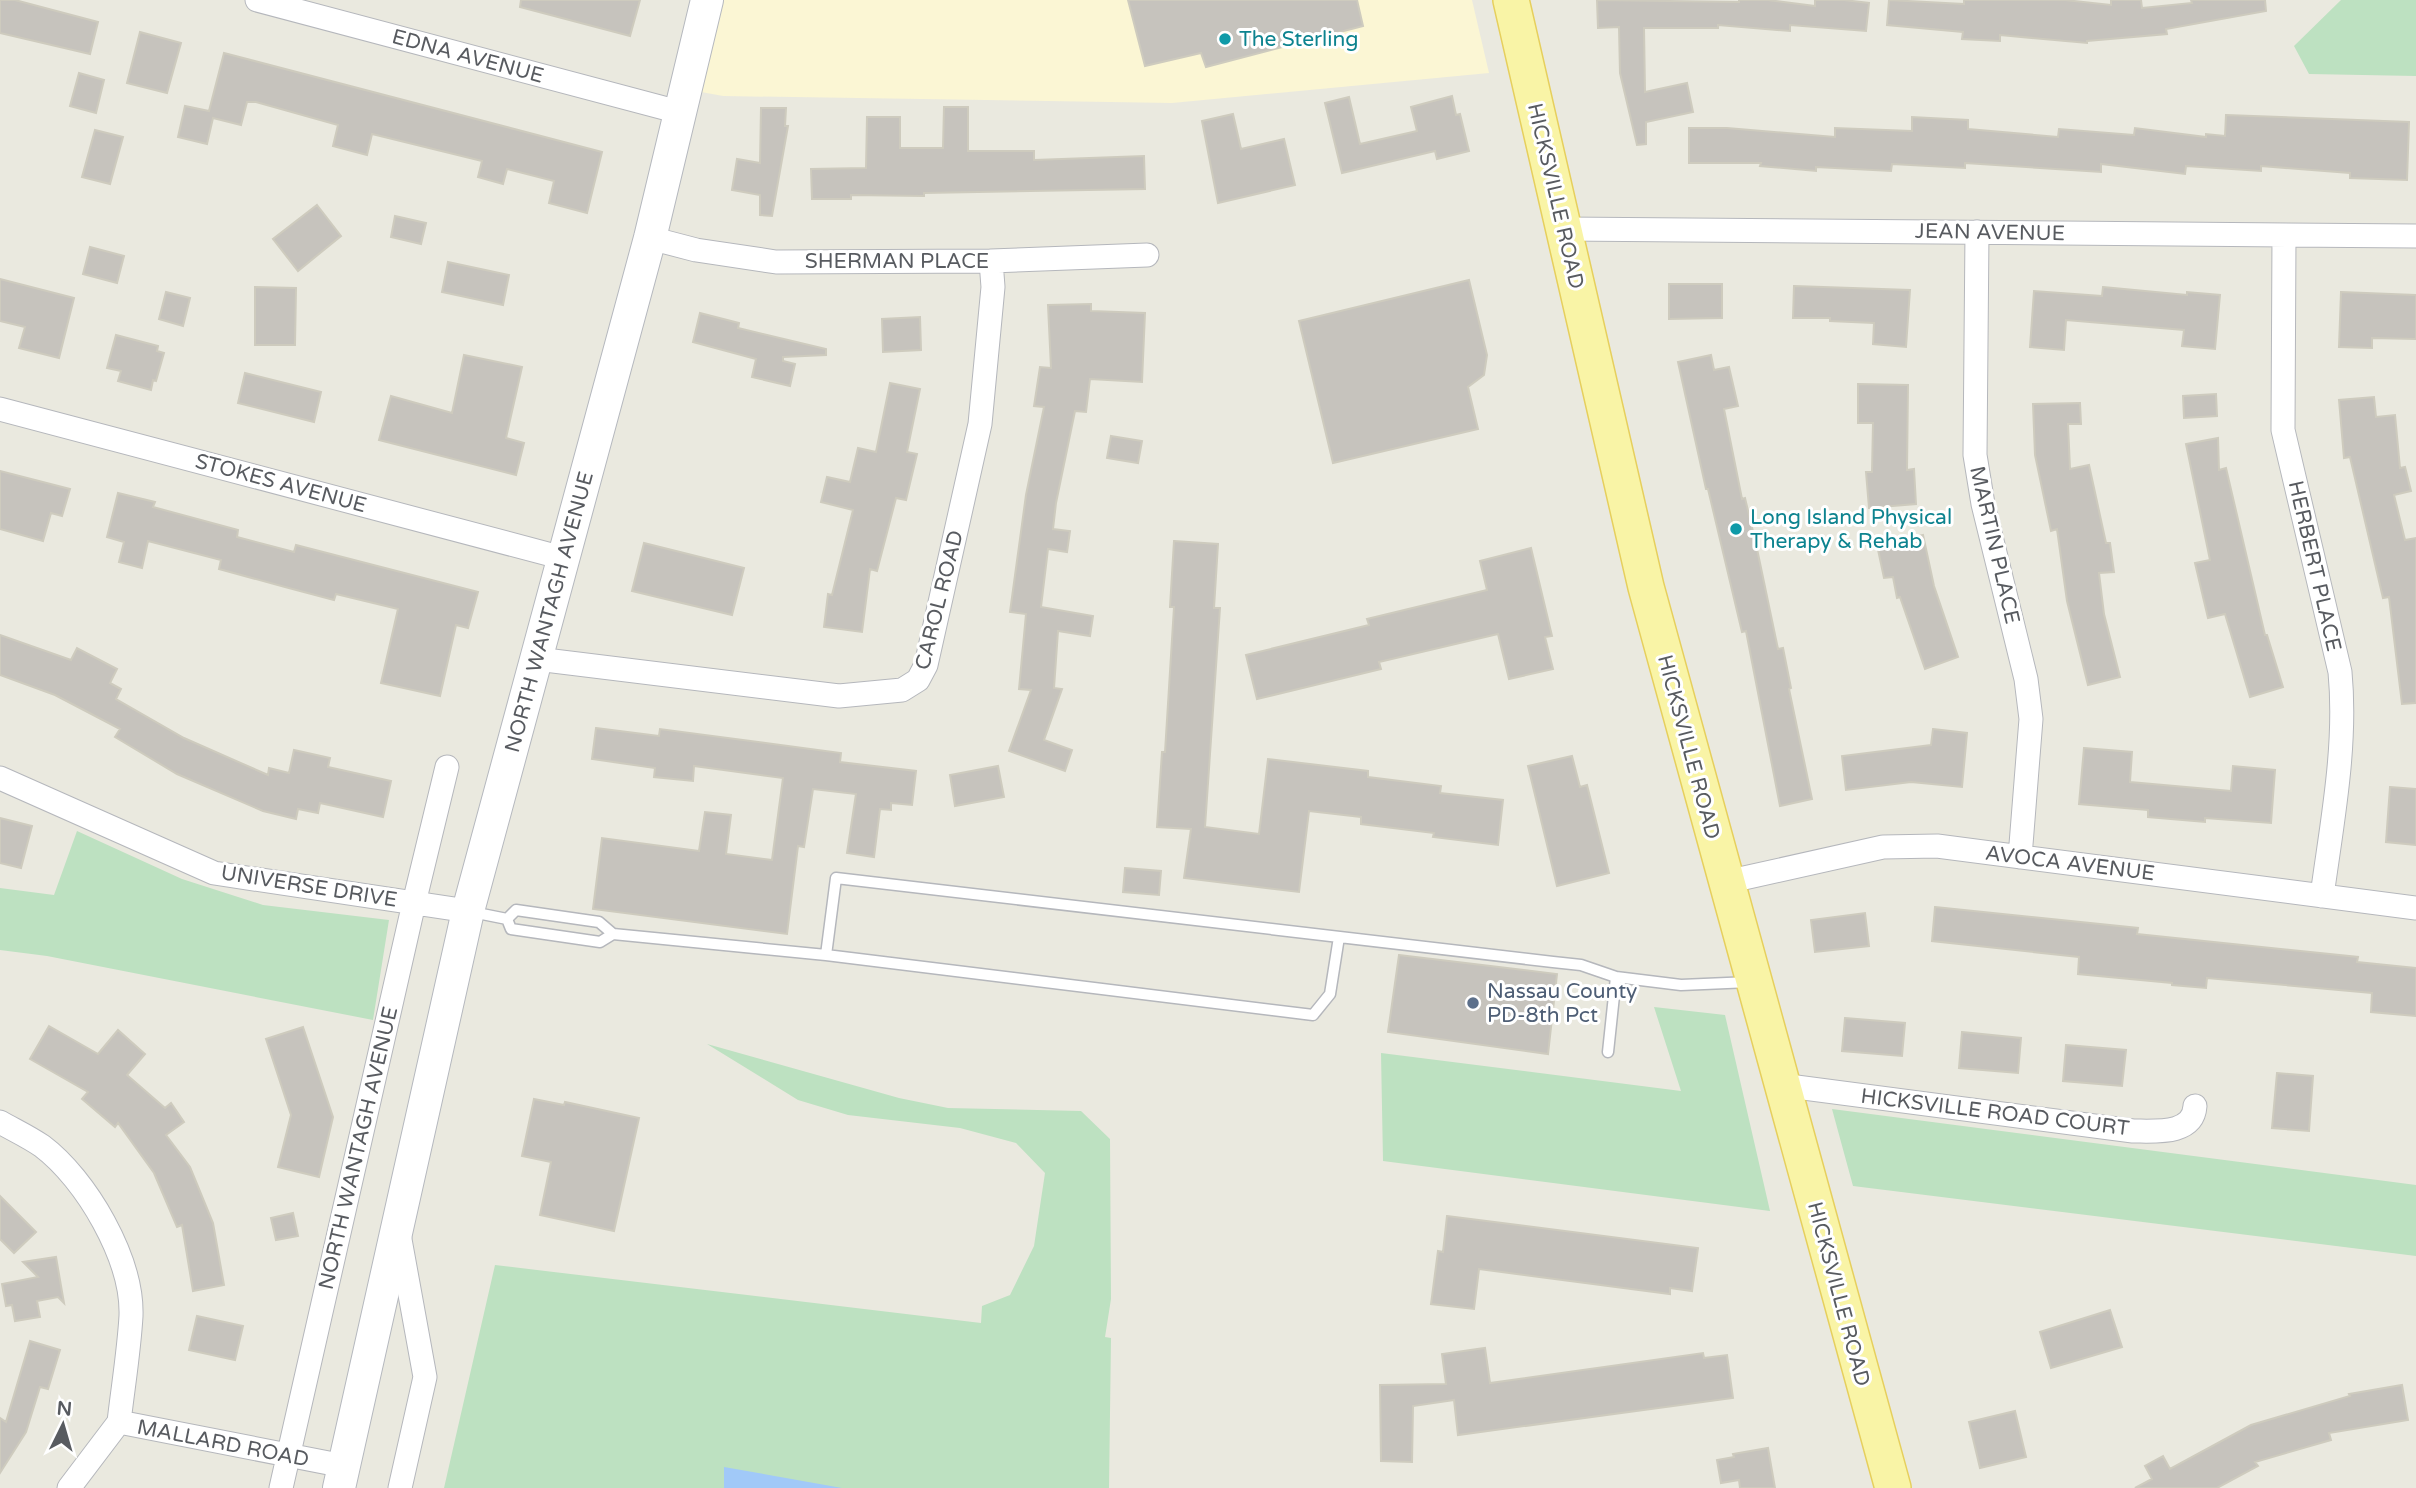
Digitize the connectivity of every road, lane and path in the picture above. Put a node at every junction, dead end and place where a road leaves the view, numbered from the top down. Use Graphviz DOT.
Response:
graph roads {
  1 [pos="257,0"];
  2 [pos="707,0"];
  3 [pos="1511,0"];
  4 [pos="679,112"];
  5 [pos="1564,229"];
  6 [pos="1976,232"];
  7 [pos="2284,236"];
  8 [pos="2416,236"];
  9 [pos="650,238"];
  10 [pos="1147,255"];
  11 [pos="991,261"];
  12 [pos="0,409"];
  13 [pos="563,558"];
  14 [pos="537,659"];
  15 [pos="447,767"];
  16 [pos="0,778"];
  17 [pos="2020,857"];
  18 [pos="1726,882"];
  19 [pos="2322,896"];
  20 [pos="414,903"];
  21 [pos="2416,908"];
  22 [pos="468,911"];
  23 [pos="507,919"];
  24 [pos="613,934"];
  25 [pos="1339,937"];
  26 [pos="826,955"];
  27 [pos="1616,977"];
  28 [pos="1753,982"];
  29 [pos="1608,1052"];
  30 [pos="1781,1085"];
  31 [pos="2195,1106"];
  32 [pos="0,1122"];
  33 [pos="398,1226"];
  34 [pos="119,1422"];
  35 [pos="289,1456"];
  36 [pos="342,1477"];
  37 [pos="69,1488"];
  38 [pos="281,1488"];
  39 [pos="400,1488"];
  40 [pos="1893,1488"];
  1 -- 4 [label="street, EDNA AVENUE"];
  2 -- 4 [label="main road, NORTH WANTAGH AVENUE"];
  3 -- 5 [label="main road, HICKSVILLE ROAD"];
  4 -- 9 [label="main road, NORTH WANTAGH AVENUE"];
  5 -- 6 [label="street, JEAN AVENUE"];
  5 -- 18 [label="main road, HICKSVILLE ROAD"];
  6 -- 7 [label="street, JEAN AVENUE"];
  6 -- 17 [label="street, MARTIN PLACE"];
  7 -- 8 [label="street, JEAN AVENUE"];
  7 -- 19 [label="street, HERBERT PLACE"];
  9 -- 11 [label="street, SHERMAN PLACE"];
  9 -- 13 [label="main road, NORTH WANTAGH AVENUE"];
  10 -- 11 [label="street, SHERMAN PLACE"];
  11 -- 14 [label="street, CAROL ROAD"];
  12 -- 13 [label="street, STOKES AVENUE"];
  13 -- 14 [label="main road, NORTH WANTAGH AVENUE"];
  14 -- 22 [label="main road, NORTH WANTAGH AVENUE"];
  15 -- 20 [label="street, NORTH WANTAGH AVENUE"];
  16 -- 20 [label="street, UNIVERSE DRIVE"];
  17 -- 18 [label="street, AVOCA AVENUE"];
  17 -- 19 [label="street, AVOCA AVENUE"];
  18 -- 28 [label="main road, HICKSVILLE ROAD"];
  19 -- 21 [label="street, AVOCA AVENUE"];
  20 -- 22 [label="street, UNIVERSE DRIVE"];
  20 -- 35 [label="street, NORTH WANTAGH AVENUE"];
  22 -- 23 [label="lane"];
  22 -- 33 [label="main road, NORTH WANTAGH AVENUE"];
  23 -- 24 [label="lane"];
  23 -- 24 [label="lane"];
  24 -- 26 [label="lane"];
  25 -- 26 [label="lane"];
  25 -- 26 [label="lane"];
  25 -- 27 [label="lane"];
  27 -- 28 [label="lane"];
  27 -- 29 [label="lane"];
  28 -- 30 [label="main road, HICKSVILLE ROAD"];
  30 -- 31 [label="street, HICKSVILLE ROAD COURT"];
  30 -- 40 [label="main road, HICKSVILLE ROAD"];
  32 -- 34 [label="street, MALLARD ROAD"];
  33 -- 36 [label="main road, NORTH WANTAGH AVENUE"];
  33 -- 39 [label="street, NORTH WANTAGH AVENUE"];
  34 -- 35 [label="street, MALLARD ROAD"];
  34 -- 37 [label="street"];
  35 -- 36 [label="street, MALLARD ROAD"];
  35 -- 38 [label="street, NORTH WANTAGH AVENUE"];
}
